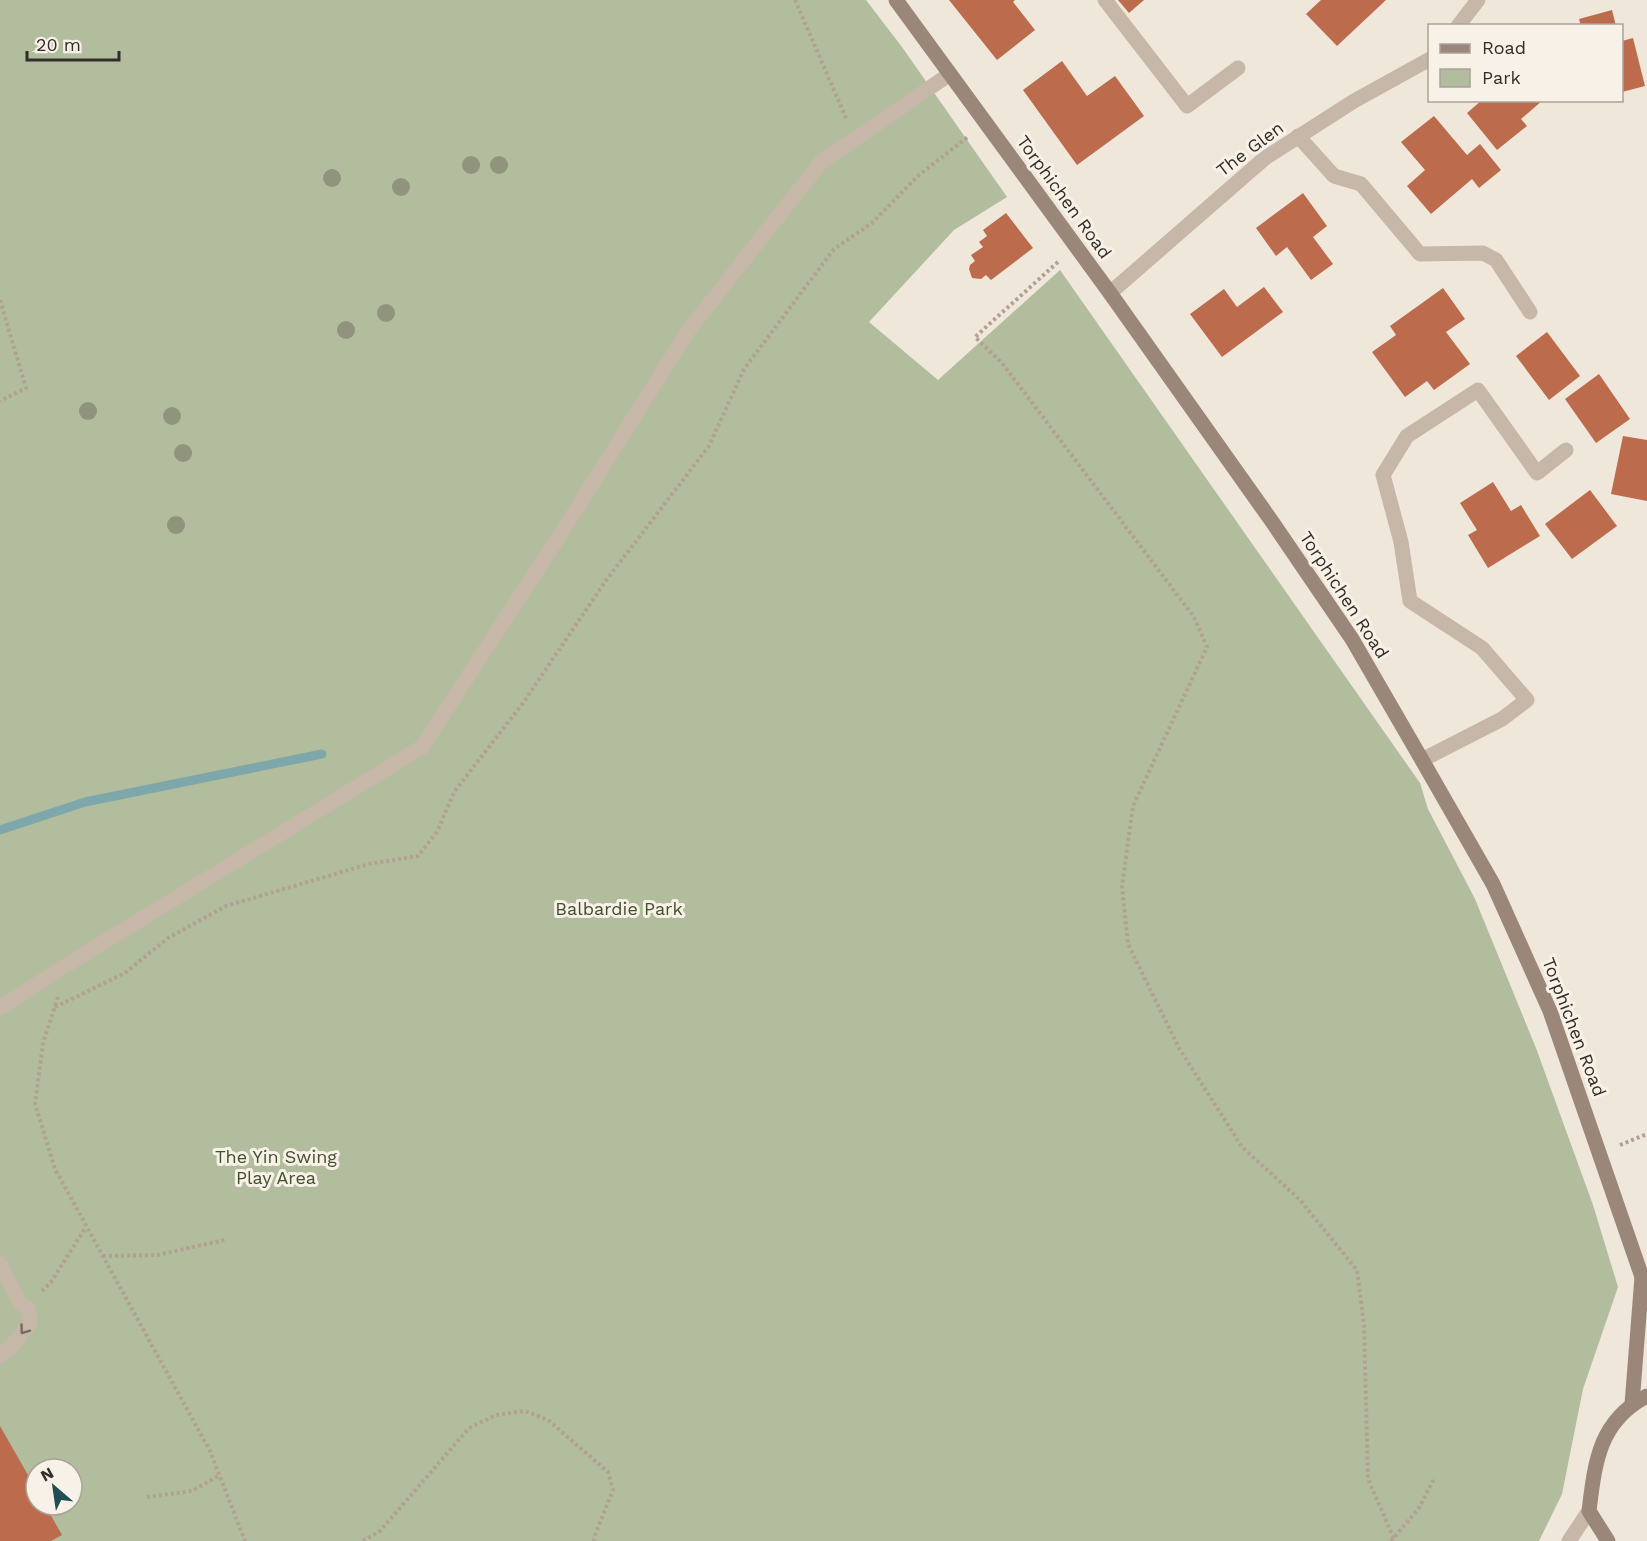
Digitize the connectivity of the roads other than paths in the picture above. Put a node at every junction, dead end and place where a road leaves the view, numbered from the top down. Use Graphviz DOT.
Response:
graph roads {
  1 [pos="896,0"];
  2 [pos="1105,0"];
  3 [pos="1478,0"];
  4 [pos="1460,24"];
  5 [pos="1428,60"];
  6 [pos="1238,68"];
  7 [pos="950,74"];
  8 [pos="1298,136"];
  9 [pos="1110,293"];
  10 [pos="1530,312"];
  11 [pos="1566,450"];
  12 [pos="1422,759"];
  13 [pos="0,1008"];
  14 [pos="0,1264"];
  15 [pos="1644,1281"];
  16 [pos="0,1356"];
  17 [pos="1647,1396"];
  18 [pos="1632,1404"];
  19 [pos="1588,1511"];
  20 [pos="1569,1541"];
  21 [pos="1608,1541"];
  1 -- 7 [label="main road, Torphichen Road"];
  2 -- 6 [label="street"];
  3 -- 4 [label="street"];
  5 -- 8 [label="street, The Glen"];
  7 -- 9 [label="main road, Torphichen Road"];
  7 -- 13 [label="street"];
  8 -- 9 [label="street, The Glen"];
  8 -- 10 [label="street"];
  9 -- 12 [label="main road, Torphichen Road"];
  11 -- 12 [label="street"];
  12 -- 15 [label="main road, Torphichen Road"];
  14 -- 16 [label="street, one-way"];
  15 -- 18 [label="main road"];
  17 -- 18 [label="main road"];
  18 -- 19 [label="main road"];
  19 -- 20 [label="street"];
  19 -- 21 [label="main road"];
}
